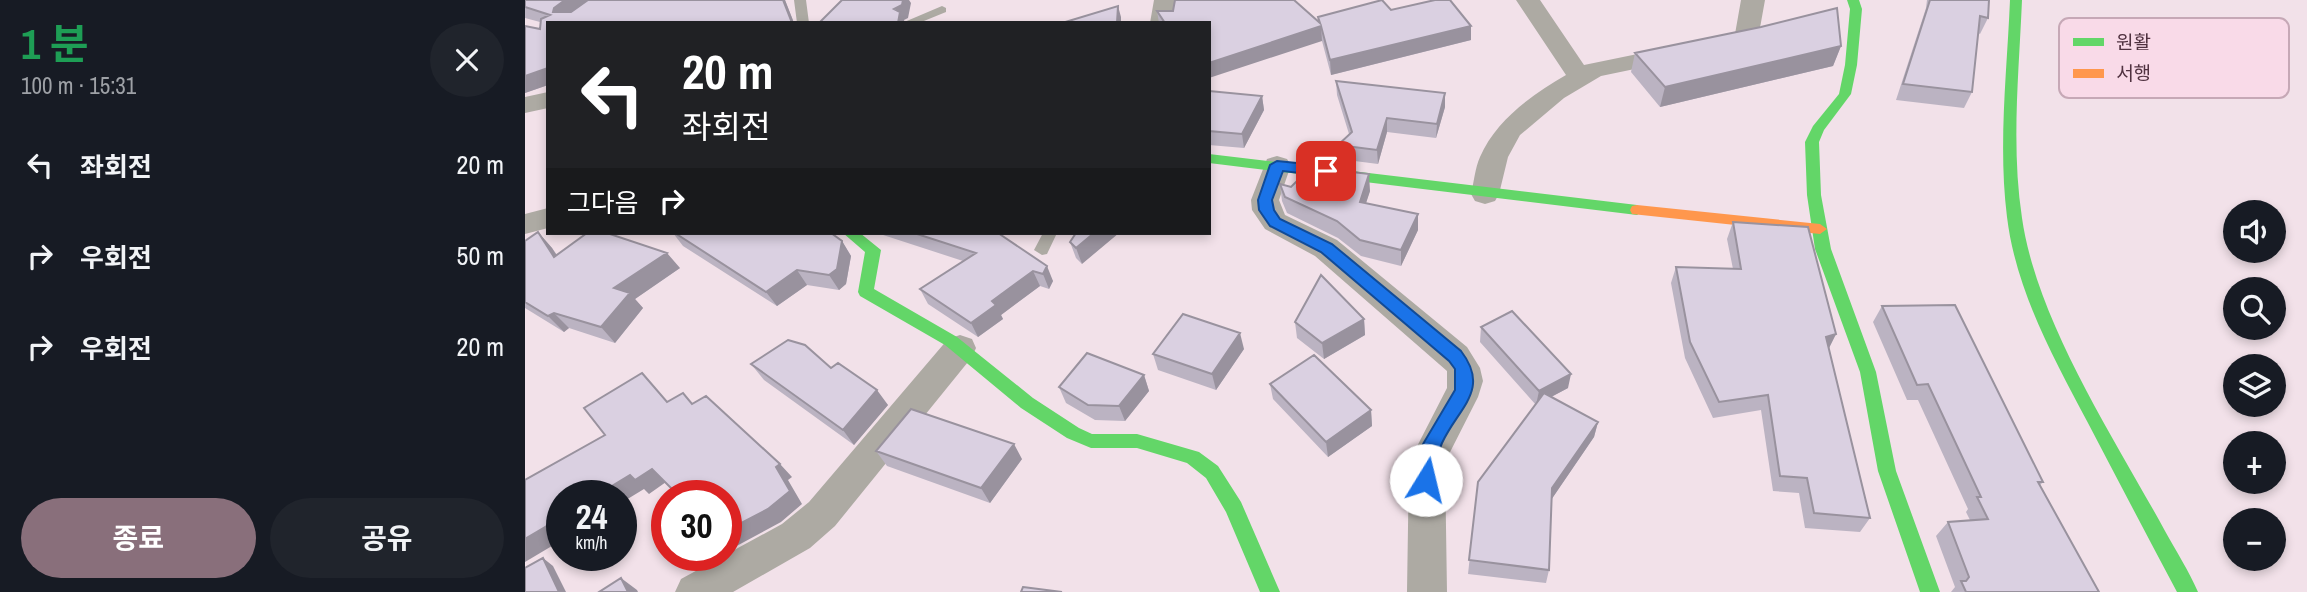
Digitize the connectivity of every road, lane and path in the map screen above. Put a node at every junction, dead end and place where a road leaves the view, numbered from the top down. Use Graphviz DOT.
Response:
graph roads {
  1 [pos="800,0"];
  2 [pos="1166,0"];
  3 [pos="1528,0"];
  4 [pos="1753,0"];
  5 [pos="1853,0"];
  6 [pos="2016,0"];
  7 [pos="942,10"];
  8 [pos="803,21"];
  9 [pos="913,21"];
  10 [pos="1162,21"];
  11 [pos="1580,77"];
  12 [pos="546,100"];
  13 [pos="525,105"];
  14 [pos="1211,158"];
  15 [pos="1277,165"];
  16 [pos="1485,194"];
  17 [pos="546,219"];
  18 [pos="525,224"];
  19 [pos="1820,229"];
  20 [pos="853,235"];
  21 [pos="1049,235"];
  22 [pos="1042,250"];
  23 [pos="960,348"];
  24 [pos="695,592"];
  25 [pos="1270,592"];
  26 [pos="1427,592"];
  27 [pos="1930,592"];
  28 [pos="2188,592"];
  1 -- 8 [label="lane"];
  2 -- 10 [label="street"];
  3 -- 11 [label="street"];
  4 -- 11 [label="street"];
  5 -- 19 [label="street"];
  6 -- 28 [label="street"];
  7 -- 9 [label="lane"];
  11 -- 16 [label="street"];
  12 -- 13 [label="street"];
  14 -- 15 [label="street"];
  15 -- 16 [label="street"];
  15 -- 26 [label="street"];
  16 -- 19 [label="street"];
  17 -- 18 [label="street"];
  19 -- 27 [label="street"];
  20 -- 23 [label="street"];
  21 -- 22 [label="lane"];
  23 -- 24 [label="street"];
  23 -- 25 [label="street"];
}
